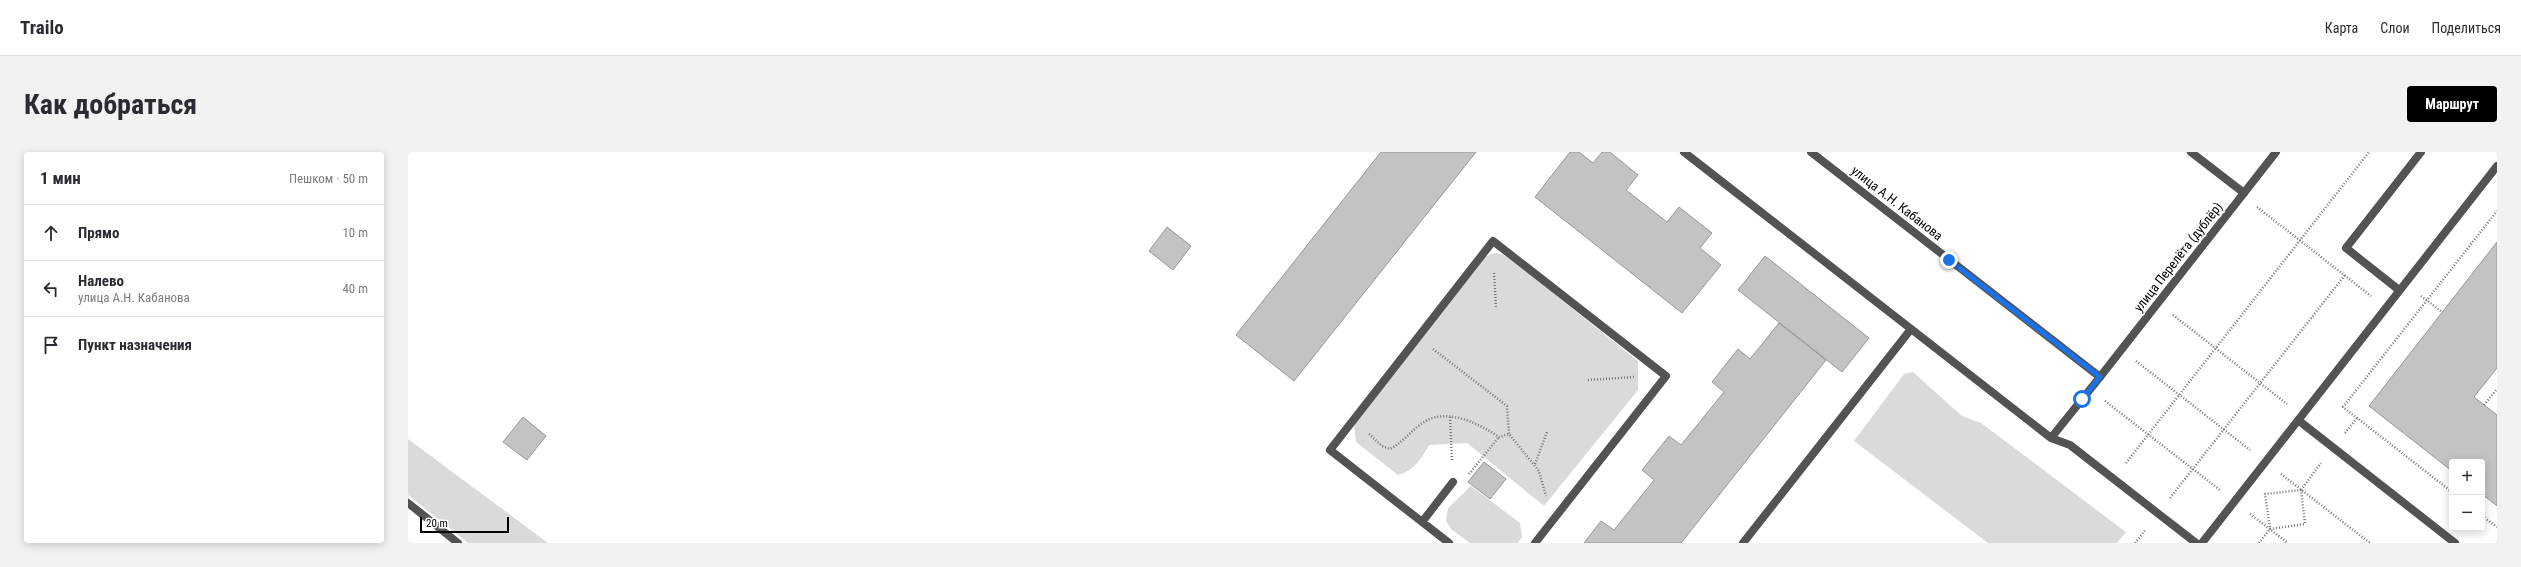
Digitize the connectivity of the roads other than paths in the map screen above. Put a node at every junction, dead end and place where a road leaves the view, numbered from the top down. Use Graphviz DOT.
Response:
graph roads {
  1 [pos="1684,152"];
  2 [pos="1811,152"];
  3 [pos="2191,152"];
  4 [pos="2276,152"];
  5 [pos="2421,152"];
  6 [pos="2497,166"];
  7 [pos="2244,193"];
  8 [pos="2400,290"];
  9 [pos="1911,329"];
  10 [pos="2100,377"];
  11 [pos="2300,418"];
  12 [pos="2051,438"];
  13 [pos="1453,482"];
  14 [pos="408,503"];
  15 [pos="1422,522"];
  16 [pos="458,543"];
  17 [pos="1449,543"];
  18 [pos="1535,543"];
  19 [pos="1743,543"];
  20 [pos="2196,543"];
  21 [pos="2202,543"];
  22 [pos="2455,543"];
  1 -- 9 [label="street"];
  2 -- 10 [label="street, улица А.Н. Кабанова"];
  3 -- 7 [label="street"];
  4 -- 7 [label="street, улица Перелёта (дублёр)"];
  5 -- 8 [label="street"];
  6 -- 8 [label="street"];
  7 -- 10 [label="street, улица Перелёта (дублёр)"];
  8 -- 11 [label="street"];
  9 -- 12 [label="street"];
  9 -- 19 [label="street"];
  10 -- 12 [label="street, улица Перелёта (дублёр)"];
  11 -- 21 [label="street"];
  11 -- 22 [label="street"];
  12 -- 20 [label="street"];
  13 -- 15 [label="street"];
  14 -- 16 [label="street"];
  15 -- 17 [label="street"];
  15 -- 18 [label="street"];
}
